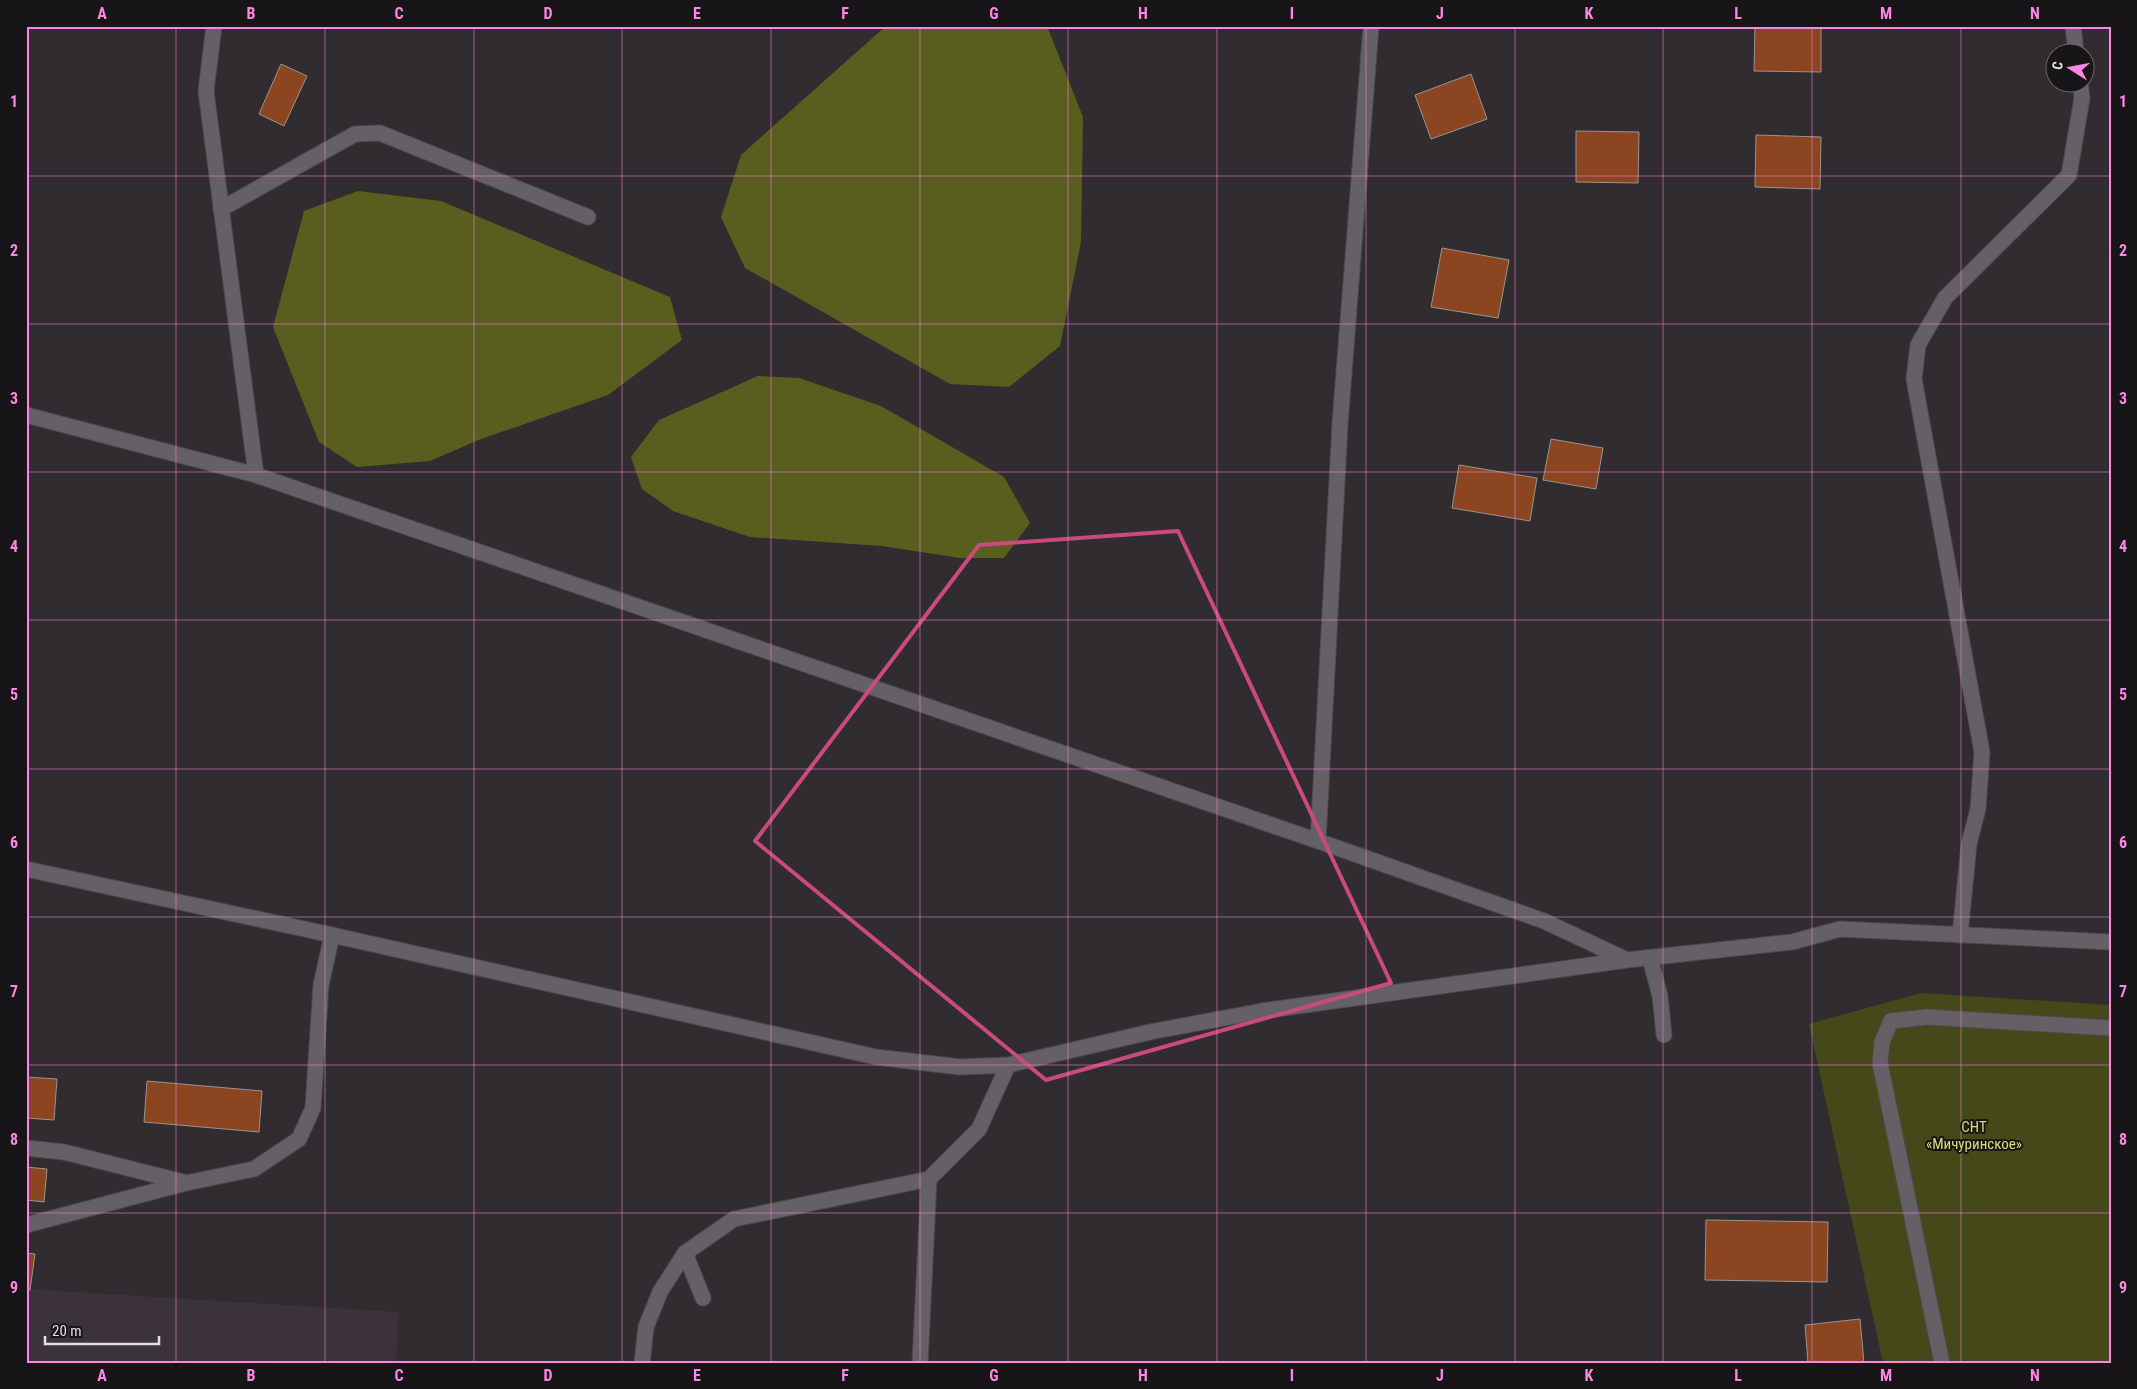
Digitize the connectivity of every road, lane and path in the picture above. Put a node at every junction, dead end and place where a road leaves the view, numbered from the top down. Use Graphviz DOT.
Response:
graph roads {
  1 [pos="214,26"];
  2 [pos="1372,26"];
  3 [pos="2073,26"];
  4 [pos="2075,42"];
  5 [pos="2081,92"];
  6 [pos="221,209"];
  7 [pos="588,217"];
  8 [pos="26,415"];
  9 [pos="256,475"];
  10 [pos="1318,841"];
  11 [pos="26,869"];
  12 [pos="332,935"];
  13 [pos="1960,935"];
  14 [pos="2111,942"];
  15 [pos="1650,958"];
  16 [pos="1627,960"];
  17 [pos="2111,1028"];
  18 [pos="1664,1034"];
  19 [pos="1008,1065"];
  20 [pos="26,1148"];
  21 [pos="929,1179"];
  22 [pos="186,1183"];
  23 [pos="26,1225"];
  24 [pos="685,1253"];
  25 [pos="703,1298"];
  26 [pos="642,1363"];
  27 [pos="920,1363"];
  28 [pos="1942,1363"];
  1 -- 6 [label="street"];
  2 -- 10 [label="street"];
  3 -- 4 [label="street"];
  5 -- 13 [label="street"];
  6 -- 7 [label="street"];
  6 -- 9 [label="street"];
  8 -- 9 [label="street"];
  9 -- 10 [label="street"];
  10 -- 16 [label="street"];
  11 -- 12 [label="street"];
  12 -- 19 [label="street"];
  12 -- 22 [label="street"];
  13 -- 14 [label="street"];
  13 -- 15 [label="street"];
  15 -- 16 [label="street"];
  15 -- 18 [label="street"];
  16 -- 19 [label="street"];
  17 -- 28 [label="street"];
  19 -- 21 [label="street"];
  20 -- 22 [label="street"];
  21 -- 24 [label="street"];
  21 -- 27 [label="street"];
  22 -- 23 [label="street"];
  24 -- 25 [label="street"];
  24 -- 26 [label="street"];
}
